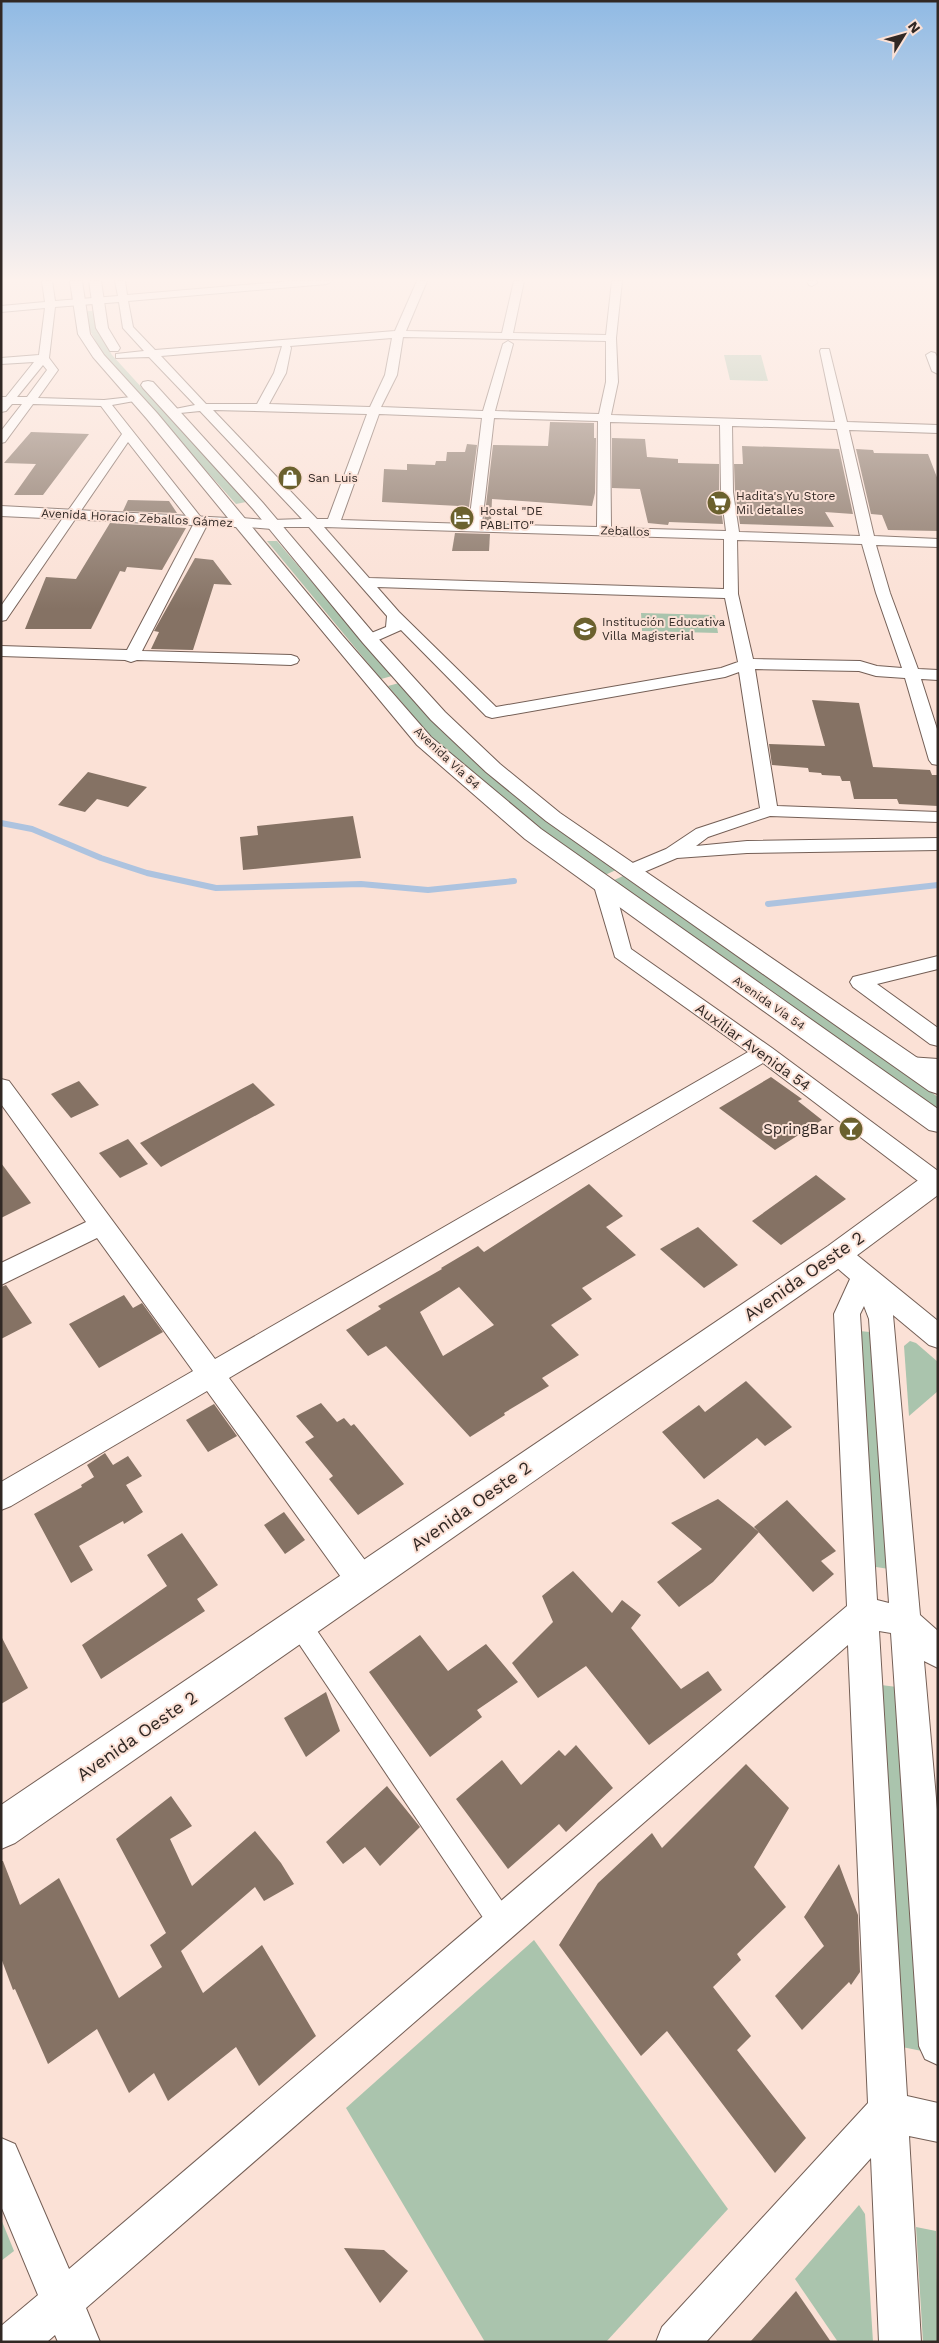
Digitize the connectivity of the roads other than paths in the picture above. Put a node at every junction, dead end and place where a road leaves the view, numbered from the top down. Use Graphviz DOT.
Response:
graph roads {
  1 [pos="14,390"];
  2 [pos="39,390"];
  3 [pos="129,390"];
  4 [pos="153,390"];
  5 [pos="187,390"];
  6 [pos="270,390"];
  7 [pos="384,390"];
  8 [pos="495,390"];
  9 [pos="610,390"];
  10 [pos="832,390"];
  11 [pos="136,398"];
  12 [pos="6,400"];
  13 [pos="32,401"];
  14 [pos="104,403"];
  15 [pos="204,407"];
  16 [pos="261,407"];
  17 [pos="1,410"];
  18 [pos="374,411"];
  19 [pos="174,412"];
  20 [pos="488,415"];
  21 [pos="604,419"];
  22 [pos="726,422"];
  23 [pos="840,426"];
  24 [pos="938,429"];
  25 [pos="128,434"];
  26 [pos="1,439"];
  27 [pos="1,511"];
  28 [pos="74,514"];
  29 [pos="196,520"];
  30 [pos="312,522"];
  31 [pos="242,523"];
  32 [pos="333,523"];
  33 [pos="272,524"];
  34 [pos="475,528"];
  35 [pos="604,530"];
  36 [pos="733,534"];
  37 [pos="868,540"];
  38 [pos="938,543"];
  39 [pos="369,586"];
  40 [pos="732,599"];
  41 [pos="394,615"];
  42 [pos="1,617"];
  43 [pos="369,639"];
  44 [pos="1,651"];
  45 [pos="131,657"];
  46 [pos="291,660"];
  47 [pos="938,663"];
  48 [pos="746,664"];
  49 [pos="910,668"];
  50 [pos="938,675"];
  51 [pos="938,760"];
  52 [pos="769,811"];
  53 [pos="938,817"];
  54 [pos="938,844"];
  55 [pos="674,852"];
  56 [pos="630,870"];
  57 [pos="604,886"];
  58 [pos="938,962"];
  59 [pos="938,1039"];
  60 [pos="764,1053"];
  61 [pos="909,1065"];
  62 [pos="938,1067"];
  63 [pos="938,1085"];
  64 [pos="3,1093"];
  65 [pos="938,1123"];
  66 [pos="937,1182"];
  67 [pos="101,1224"];
  68 [pos="838,1254"];
  69 [pos="1,1275"];
  70 [pos="864,1276"];
  71 [pos="938,1337"];
  72 [pos="212,1375"];
  73 [pos="1,1497"];
  74 [pos="362,1582"];
  75 [pos="863,1612"];
  76 [pos="906,1622"];
  77 [pos="300,1624"];
  78 [pos="938,1653"];
  79 [pos="1,1829"];
  80 [pos="501,1922"];
  81 [pos="938,2046"];
  82 [pos="886,2111"];
  83 [pos="938,2123"];
  84 [pos="1,2158"];
  85 [pos="61,2300"];
  86 [pos="15,2342"];
  87 [pos="79,2342"];
  88 [pos="677,2342"];
  89 [pos="900,2342"];
  1 -- 12 [label="street"];
  2 -- 13 [label="street"];
  3 -- 11 [label="main road, Avenida Vía 54"];
  4 -- 19 [label="main road, Avenida Vía 54"];
  5 -- 15 [label="street"];
  6 -- 16 [label="street"];
  7 -- 18 [label="street"];
  8 -- 20 [label="street"];
  9 -- 21 [label="street"];
  10 -- 23 [label="street"];
  11 -- 14 [label="street"];
  11 -- 31 [label="main road, Avenida Vía 54"];
  12 -- 13 [label="street"];
  12 -- 17 [label="street"];
  13 -- 14 [label="street"];
  13 -- 26 [label="street"];
  14 -- 25 [label="street"];
  15 -- 16 [label="street"];
  15 -- 19 [label="street"];
  15 -- 30 [label="street"];
  16 -- 18 [label="street"];
  18 -- 20 [label="street"];
  18 -- 32 [label="street"];
  19 -- 33 [label="main road, Avenida Vía 54"];
  20 -- 21 [label="street"];
  20 -- 34 [label="street"];
  21 -- 22 [label="street"];
  21 -- 35 [label="street"];
  22 -- 23 [label="street"];
  22 -- 36 [label="street"];
  23 -- 24 [label="street"];
  23 -- 37 [label="street"];
  25 -- 28 [label="street"];
  25 -- 29 [label="street"];
  27 -- 28 [label="main road, Avenida Horacio Zeballos Gámez"];
  28 -- 29 [label="main road, Avenida Horacio Zeballos Gámez"];
  28 -- 42 [label="street"];
  29 -- 31 [label="main road, Avenida Horacio Zeballos Gámez"];
  29 -- 45 [label="street"];
  30 -- 32 [label="street, Zeballos"];
  30 -- 33 [label="street, Zeballos"];
  30 -- 39 [label="street"];
  31 -- 33 [label="main road, Avenida Horacio Zeballos Gámez"];
  31 -- 57 [label="main road, Avenida Vía 54"];
  32 -- 34 [label="street, Zeballos"];
  33 -- 43 [label="main road, Avenida Vía 54"];
  34 -- 35 [label="street, Zeballos"];
  35 -- 36 [label="street, Zeballos"];
  36 -- 37 [label="street, Zeballos"];
  36 -- 40 [label="street"];
  37 -- 38 [label="street, Zeballos"];
  37 -- 49 [label="street"];
  39 -- 40 [label="street"];
  39 -- 41 [label="street"];
  40 -- 48 [label="street"];
  41 -- 43 [label="street"];
  41 -- 48 [label="street"];
  43 -- 56 [label="main road, Avenida Vía 54"];
  44 -- 45 [label="street"];
  45 -- 46 [label="street"];
  47 -- 49 [label="street"];
  48 -- 49 [label="street"];
  48 -- 52 [label="street"];
  49 -- 50 [label="street"];
  49 -- 51 [label="street"];
  52 -- 53 [label="street"];
  52 -- 55 [label="street"];
  54 -- 55 [label="street"];
  55 -- 56 [label="street"];
  56 -- 61 [label="main road, Avenida Vía 54"];
  57 -- 60 [label="street, Auxiliar Avenida 54"];
  57 -- 65 [label="main road, Avenida Vía 54"];
  58 -- 59 [label="street"];
  60 -- 66 [label="street, Auxiliar Avenida 54"];
  60 -- 72 [label="street"];
  61 -- 62 [label="street"];
  61 -- 63 [label="main road, Avenida Vía 54"];
  64 -- 67 [label="street"];
  66 -- 68 [label="main road, Avenida Oeste 2"];
  67 -- 69 [label="street"];
  67 -- 72 [label="street"];
  68 -- 70 [label="street"];
  68 -- 74 [label="main road, Avenida Oeste 2"];
  70 -- 71 [label="street"];
  70 -- 75 [label="street"];
  70 -- 76 [label="street"];
  72 -- 73 [label="street"];
  72 -- 74 [label="street"];
  74 -- 77 [label="main road, Avenida Oeste 2"];
  75 -- 76 [label="street"];
  75 -- 80 [label="street"];
  75 -- 82 [label="street"];
  76 -- 78 [label="street"];
  76 -- 81 [label="street"];
  77 -- 79 [label="main road, Avenida Oeste 2"];
  77 -- 80 [label="street"];
  80 -- 85 [label="street"];
  82 -- 83 [label="street"];
  82 -- 88 [label="street"];
  82 -- 89 [label="street"];
  84 -- 85 [label="street"];
  85 -- 86 [label="street"];
  85 -- 87 [label="street"];
}
